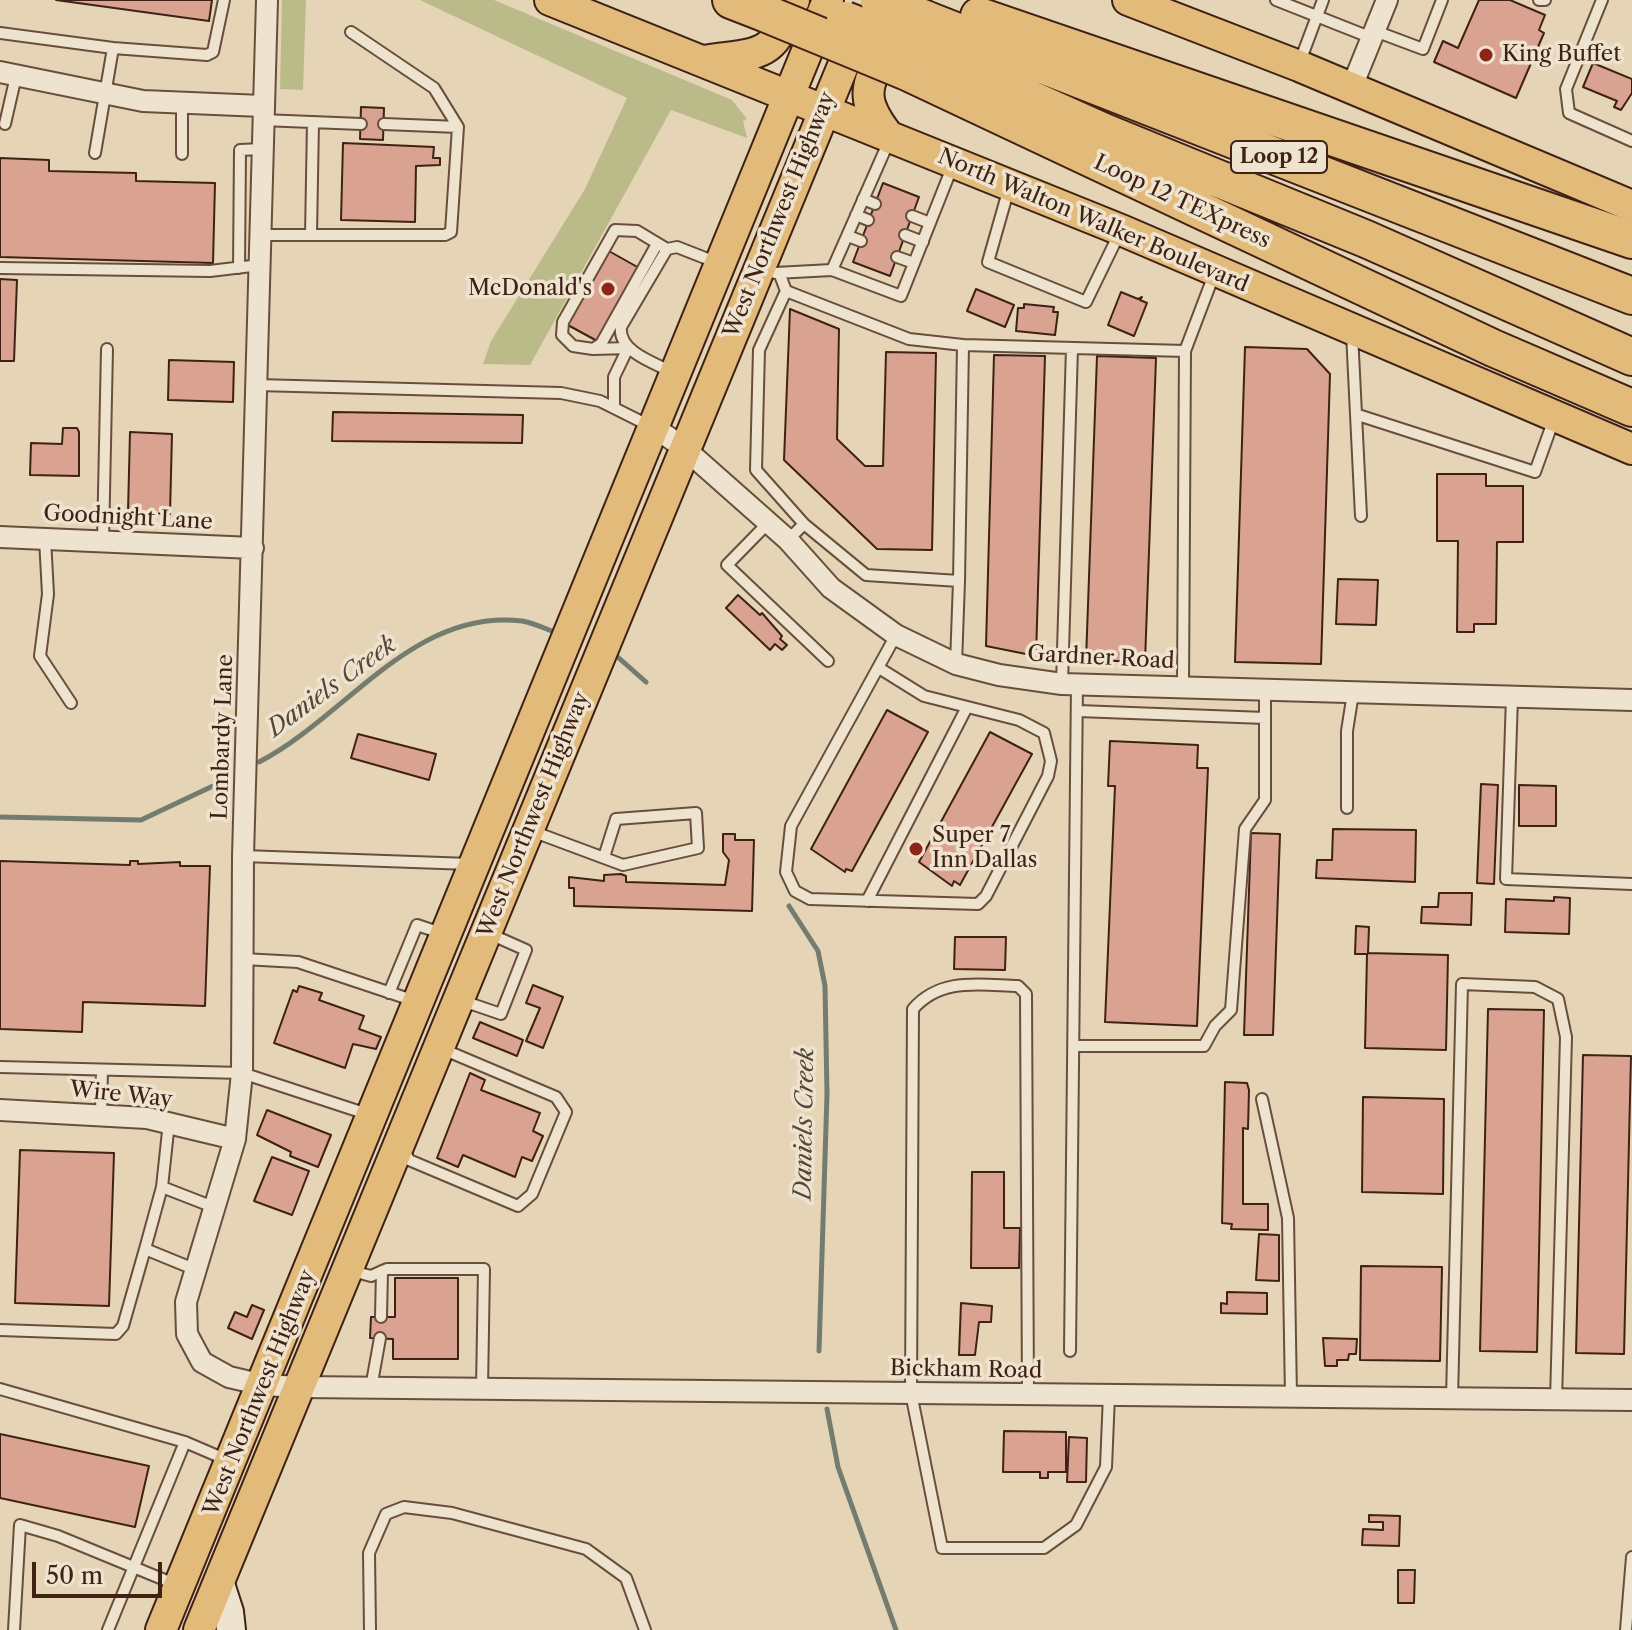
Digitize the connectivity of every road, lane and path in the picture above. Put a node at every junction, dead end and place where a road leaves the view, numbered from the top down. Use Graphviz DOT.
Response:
graph roads {
  1 [pos="224,0"];
  2 [pos="267,0"];
  3 [pos="550,0"];
  4 [pos="731,0"];
  5 [pos="828,0"];
  6 [pos="871,0"];
  7 [pos="879,0"];
  8 [pos="1128,0"];
  9 [pos="1276,0"];
  10 [pos="1323,0"];
  11 [pos="1387,0"];
  12 [pos="1442,0"];
  13 [pos="1602,0"];
  14 [pos="785,5"];
  15 [pos="1317,17"];
  16 [pos="916,27"];
  17 [pos="351,32"];
  18 [pos="0,33"];
  19 [pos="1374,34"];
  20 [pos="113,48"];
  21 [pos="702,61"];
  22 [pos="1299,66"];
  23 [pos="8,74"];
  24 [pos="1351,89"];
  25 [pos="105,94"];
  26 [pos="788,97"];
  27 [pos="182,102"];
  28 [pos="823,110"];
  29 [pos="262,113"];
  30 [pos="313,122"];
  31 [pos="5,124"];
  32 [pos="361,124"];
  33 [pos="384,124"];
  34 [pos="458,127"];
  35 [pos="890,138"];
  36 [pos="1632,141"];
  37 [pos="262,149"];
  38 [pos="95,153"];
  39 [pos="182,154"];
  40 [pos="954,163"];
  41 [pos="1010,185"];
  42 [pos="863,199"];
  43 [pos="875,204"];
  44 [pos="1632,206"];
  45 [pos="856,215"];
  46 [pos="912,216"];
  47 [pos="868,220"];
  48 [pos="930,223"];
  49 [pos="1121,230"];
  50 [pos="260,235"];
  51 [pos="311,235"];
  52 [pos="905,235"];
  53 [pos="848,236"];
  54 [pos="1366,239"];
  55 [pos="1632,240"];
  56 [pos="861,241"];
  57 [pos="923,242"];
  58 [pos="662,246"];
  59 [pos="897,257"];
  60 [pos="914,263"];
  61 [pos="720,264"];
  62 [pos="260,265"];
  63 [pos="0,268"];
  64 [pos="239,268"];
  65 [pos="769,270"];
  66 [pos="832,270"];
  67 [pos="1215,272"];
  68 [pos="786,291"];
  69 [pos="1632,296"];
  70 [pos="1351,331"];
  71 [pos="963,345"];
  72 [pos="628,348"];
  73 [pos="1072,348"];
  74 [pos="107,349"];
  75 [pos="593,349"];
  76 [pos="1185,351"];
  77 [pos="1632,357"];
  78 [pos="676,374"];
  79 [pos="257,385"];
  80 [pos="1632,393"];
  81 [pos="614,406"];
  82 [pos="1632,408"];
  83 [pos="1358,415"];
  84 [pos="1555,417"];
  85 [pos="654,427"];
  86 [pos="684,448"];
  87 [pos="1632,449"];
  88 [pos="1361,516"];
  89 [pos="768,523"];
  90 [pos="804,524"];
  91 [pos="0,537"];
  92 [pos="45,539"];
  93 [pos="788,540"];
  94 [pos="103,541"];
  95 [pos="253,548"];
  96 [pos="959,581"];
  97 [pos="896,635"];
  98 [pos="828,661"];
  99 [pos="956,664"];
  100 [pos="879,668"];
  101 [pos="1070,684"];
  102 [pos="1183,687"];
  103 [pos="1265,691"];
  104 [pos="1353,693"];
  105 [pos="1512,697"];
  106 [pos="1632,700"];
  107 [pos="71,703"];
  108 [pos="967,707"];
  109 [pos="1078,711"];
  110 [pos="1265,718"];
  111 [pos="1347,808"];
  112 [pos="528,830"];
  113 [pos="243,856"];
  114 [pos="604,857"];
  115 [pos="476,865"];
  116 [pos="1632,884"];
  117 [pos="867,901"];
  118 [pos="450,927"];
  119 [pos="486,932"];
  120 [pos="243,959"];
  121 [pos="389,993"];
  122 [pos="458,1000"];
  123 [pos="420,1003"];
  124 [pos="1075,1046"];
  125 [pos="439,1047"];
  126 [pos="0,1067"];
  127 [pos="102,1070"];
  128 [pos="242,1073"];
  129 [pos="1262,1099"];
  130 [pos="0,1110"];
  131 [pos="101,1113"];
  132 [pos="169,1122"];
  133 [pos="371,1123"];
  134 [pos="235,1139"];
  135 [pos="400,1142"];
  136 [pos="162,1187"];
  137 [pos="216,1208"];
  138 [pos="145,1249"];
  139 [pos="194,1269"];
  140 [pos="348,1270"];
  141 [pos="382,1271"];
  142 [pos="381,1317"];
  143 [pos="0,1330"];
  144 [pos="380,1338"];
  145 [pos="1070,1351"];
  146 [pos="263,1385"];
  147 [pos="300,1387"];
  148 [pos="371,1388"];
  149 [pos="0,1389"];
  150 [pos="482,1389"];
  151 [pos="911,1393"];
  152 [pos="1028,1394"];
  153 [pos="1109,1395"];
  154 [pos="1291,1397"];
  155 [pos="1452,1398"];
  156 [pos="1556,1400"];
  157 [pos="1632,1400"];
  158 [pos="185,1442"];
  159 [pos="231,1462"];
  160 [pos="1632,1557"];
  161 [pos="135,1567"];
  162 [pos="219,1581"];
  163 [pos="180,1586"];
  164 [pos="14,1630"];
  165 [pos="108,1630"];
  166 [pos="161,1630"];
  167 [pos="199,1630"];
  168 [pos="231,1630"];
  169 [pos="370,1630"];
  170 [pos="645,1630"];
  171 [pos="1626,1630"];
  1 -- 20 [label="lane"];
  2 -- 29 [label="street, Lombardy Lane"];
  3 -- 21 [label="main road, North Walton Walker Boulevard"];
  4 -- 14 [label="highway"];
  5 -- 26 [label="main road, West Northwest Highway"];
  6 -- 28 [label="main road, West Northwest Highway"];
  7 -- 16 [label="highway, bridge"];
  8 -- 22 [label="main road"];
  9 -- 15 [label="lane"];
  10 -- 15 [label="lane"];
  11 -- 19 [label="street"];
  12 -- 19 [label="lane"];
  13 -- 36 [label="lane"];
  14 -- 16 [label="highway, bridge"];
  14 -- 21 [label="main road"];
  15 -- 19 [label="lane"];
  15 -- 22 [label="lane"];
  16 -- 35 [label="main road"];
  16 -- 54 [label="highway, Loop 12"];
  16 -- 55 [label="highway"];
  16 -- 69 [label="highway, Loop 12"];
  16 -- 82 [label="highway, Loop 12 TEXpress"];
  17 -- 34 [label="lane"];
  18 -- 20 [label="lane"];
  19 -- 24 [label="street"];
  20 -- 25 [label="lane"];
  21 -- 26 [label="main road, North Walton Walker Boulevard"];
  22 -- 24 [label="main road"];
  23 -- 25 [label="street"];
  23 -- 31 [label="lane"];
  24 -- 44 [label="main road"];
  25 -- 27 [label="street"];
  25 -- 38 [label="lane"];
  26 -- 28 [label="main road, North Walton Walker Boulevard"];
  26 -- 61 [label="main road, West Northwest Highway"];
  27 -- 29 [label="street"];
  27 -- 39 [label="lane"];
  28 -- 35 [label="main road, North Walton Walker Boulevard"];
  28 -- 65 [label="main road, West Northwest Highway"];
  29 -- 30 [label="lane"];
  29 -- 37 [label="street, Lombardy Lane"];
  30 -- 32 [label="lane"];
  30 -- 51 [label="lane"];
  33 -- 34 [label="lane"];
  34 -- 51 [label="lane"];
  35 -- 40 [label="main road, North Walton Walker Boulevard"];
  35 -- 42 [label="lane"];
  37 -- 50 [label="street, Lombardy Lane"];
  37 -- 64 [label="lane"];
  40 -- 41 [label="main road, North Walton Walker Boulevard"];
  40 -- 48 [label="lane"];
  41 -- 49 [label="main road, North Walton Walker Boulevard"];
  41 -- 49 [label="lane"];
  42 -- 43 [label="lane"];
  42 -- 45 [label="lane"];
  45 -- 47 [label="lane"];
  45 -- 53 [label="lane"];
  46 -- 48 [label="lane"];
  48 -- 57 [label="lane"];
  49 -- 67 [label="main road, North Walton Walker Boulevard"];
  50 -- 51 [label="lane"];
  50 -- 62 [label="street, Lombardy Lane"];
  52 -- 57 [label="lane"];
  53 -- 56 [label="lane"];
  53 -- 66 [label="lane"];
  54 -- 77 [label="highway, Loop 12"];
  54 -- 80 [label="highway"];
  57 -- 60 [label="lane"];
  58 -- 61 [label="lane"];
  58 -- 72 [label="lane"];
  58 -- 75 [label="lane"];
  58 -- 75 [label="lane"];
  59 -- 60 [label="lane"];
  60 -- 66 [label="lane"];
  61 -- 78 [label="main road, West Northwest Highway"];
  62 -- 64 [label="lane"];
  62 -- 79 [label="street, Lombardy Lane"];
  63 -- 64 [label="lane"];
  65 -- 66 [label="lane"];
  65 -- 68 [label="lane"];
  65 -- 86 [label="main road, West Northwest Highway"];
  67 -- 70 [label="main road, North Walton Walker Boulevard"];
  67 -- 76 [label="lane"];
  68 -- 71 [label="lane"];
  68 -- 90 [label="lane"];
  70 -- 83 [label="lane"];
  70 -- 84 [label="main road, North Walton Walker Boulevard"];
  71 -- 73 [label="lane"];
  71 -- 96 [label="lane"];
  72 -- 75 [label="lane"];
  72 -- 78 [label="lane"];
  72 -- 81 [label="lane"];
  73 -- 76 [label="lane"];
  73 -- 101 [label="lane"];
  74 -- 94 [label="lane"];
  76 -- 102 [label="lane"];
  78 -- 85 [label="main road, West Northwest Highway"];
  79 -- 81 [label="lane"];
  79 -- 95 [label="street, Lombardy Lane"];
  81 -- 85 [label="lane"];
  83 -- 84 [label="lane"];
  83 -- 88 [label="lane"];
  84 -- 87 [label="main road, North Walton Walker Boulevard"];
  85 -- 86 [label="street, Gardner Road"];
  85 -- 115 [label="main road, West Northwest Highway"];
  86 -- 89 [label="street, Gardner Road"];
  86 -- 112 [label="main road, West Northwest Highway"];
  89 -- 93 [label="street, Gardner Road"];
  89 -- 98 [label="lane"];
  90 -- 93 [label="lane"];
  90 -- 96 [label="lane"];
  91 -- 92 [label="street, Goodnight Lane"];
  92 -- 94 [label="street, Goodnight Lane"];
  92 -- 107 [label="lane"];
  93 -- 97 [label="street, Gardner Road"];
  94 -- 95 [label="street, Goodnight Lane"];
  95 -- 113 [label="street, Lombardy Lane"];
  96 -- 99 [label="lane"];
  97 -- 99 [label="street, Gardner Road"];
  97 -- 100 [label="lane"];
  99 -- 101 [label="street, Gardner Road"];
  100 -- 108 [label="lane"];
  100 -- 117 [label="lane"];
  101 -- 102 [label="street, Gardner Road"];
  101 -- 109 [label="lane"];
  102 -- 103 [label="street, Gardner Road"];
  103 -- 104 [label="street, Gardner Road"];
  103 -- 110 [label="lane"];
  104 -- 105 [label="street, Gardner Road"];
  104 -- 111 [label="lane"];
  105 -- 106 [label="street, Gardner Road"];
  105 -- 116 [label="lane"];
  108 -- 117 [label="lane"];
  108 -- 117 [label="lane"];
  109 -- 110 [label="lane"];
  109 -- 124 [label="lane"];
  110 -- 124 [label="lane"];
  112 -- 114 [label="lane"];
  112 -- 119 [label="main road, West Northwest Highway"];
  113 -- 115 [label="lane"];
  113 -- 120 [label="street, Lombardy Lane"];
  114 -- 114 [label="lane"];
  115 -- 118 [label="main road, West Northwest Highway"];
  118 -- 119 [label="main road"];
  118 -- 121 [label="lane"];
  118 -- 123 [label="main road, West Northwest Highway"];
  119 -- 122 [label="main road, West Northwest Highway"];
  119 -- 122 [label="lane"];
  120 -- 121 [label="lane"];
  120 -- 128 [label="street, Lombardy Lane"];
  121 -- 123 [label="lane"];
  122 -- 125 [label="main road, West Northwest Highway"];
  123 -- 133 [label="main road, West Northwest Highway"];
  124 -- 145 [label="lane"];
  125 -- 135 [label="main road, West Northwest Highway"];
  125 -- 135 [label="lane"];
  126 -- 127 [label="lane"];
  127 -- 128 [label="lane"];
  127 -- 131 [label="lane"];
  128 -- 133 [label="lane"];
  128 -- 134 [label="street, Lombardy Lane"];
  129 -- 154 [label="lane"];
  130 -- 131 [label="street, Wire Way"];
  131 -- 132 [label="street, Wire Way"];
  132 -- 134 [label="street, Wire Way"];
  132 -- 136 [label="lane"];
  133 -- 135 [label="main road"];
  133 -- 146 [label="main road, West Northwest Highway"];
  134 -- 137 [label="street, Lombardy Lane"];
  135 -- 140 [label="main road, West Northwest Highway"];
  136 -- 137 [label="lane"];
  136 -- 138 [label="lane"];
  137 -- 139 [label="street, Lombardy Lane"];
  138 -- 139 [label="lane"];
  138 -- 143 [label="lane"];
  139 -- 146 [label="street, Lombardy Lane"];
  140 -- 141 [label="lane"];
  140 -- 147 [label="main road, West Northwest Highway"];
  141 -- 142 [label="lane"];
  141 -- 150 [label="lane"];
  144 -- 148 [label="lane"];
  146 -- 147 [label="street, Lombardy Lane"];
  146 -- 159 [label="main road, West Northwest Highway"];
  147 -- 148 [label="street, Bickham Road"];
  147 -- 162 [label="main road, West Northwest Highway"];
  148 -- 150 [label="street, Bickham Road"];
  149 -- 158 [label="lane"];
  150 -- 151 [label="street, Bickham Road"];
  151 -- 152 [label="street, Bickham Road"];
  151 -- 152 [label="lane"];
  151 -- 153 [label="lane"];
  152 -- 153 [label="street, Bickham Road"];
  153 -- 154 [label="street, Bickham Road"];
  154 -- 155 [label="street, Bickham Road"];
  155 -- 156 [label="street, Bickham Road"];
  155 -- 156 [label="lane"];
  156 -- 157 [label="street, Bickham Road"];
  158 -- 159 [label="lane"];
  158 -- 161 [label="lane"];
  159 -- 163 [label="main road, West Northwest Highway"];
  160 -- 171 [label="lane"];
  161 -- 163 [label="lane"];
  161 -- 164 [label="lane"];
  161 -- 165 [label="lane"];
  162 -- 167 [label="main road, West Northwest Highway"];
  162 -- 168 [label="street"];
  163 -- 166 [label="main road, West Northwest Highway"];
  169 -- 170 [label="lane"];
}
